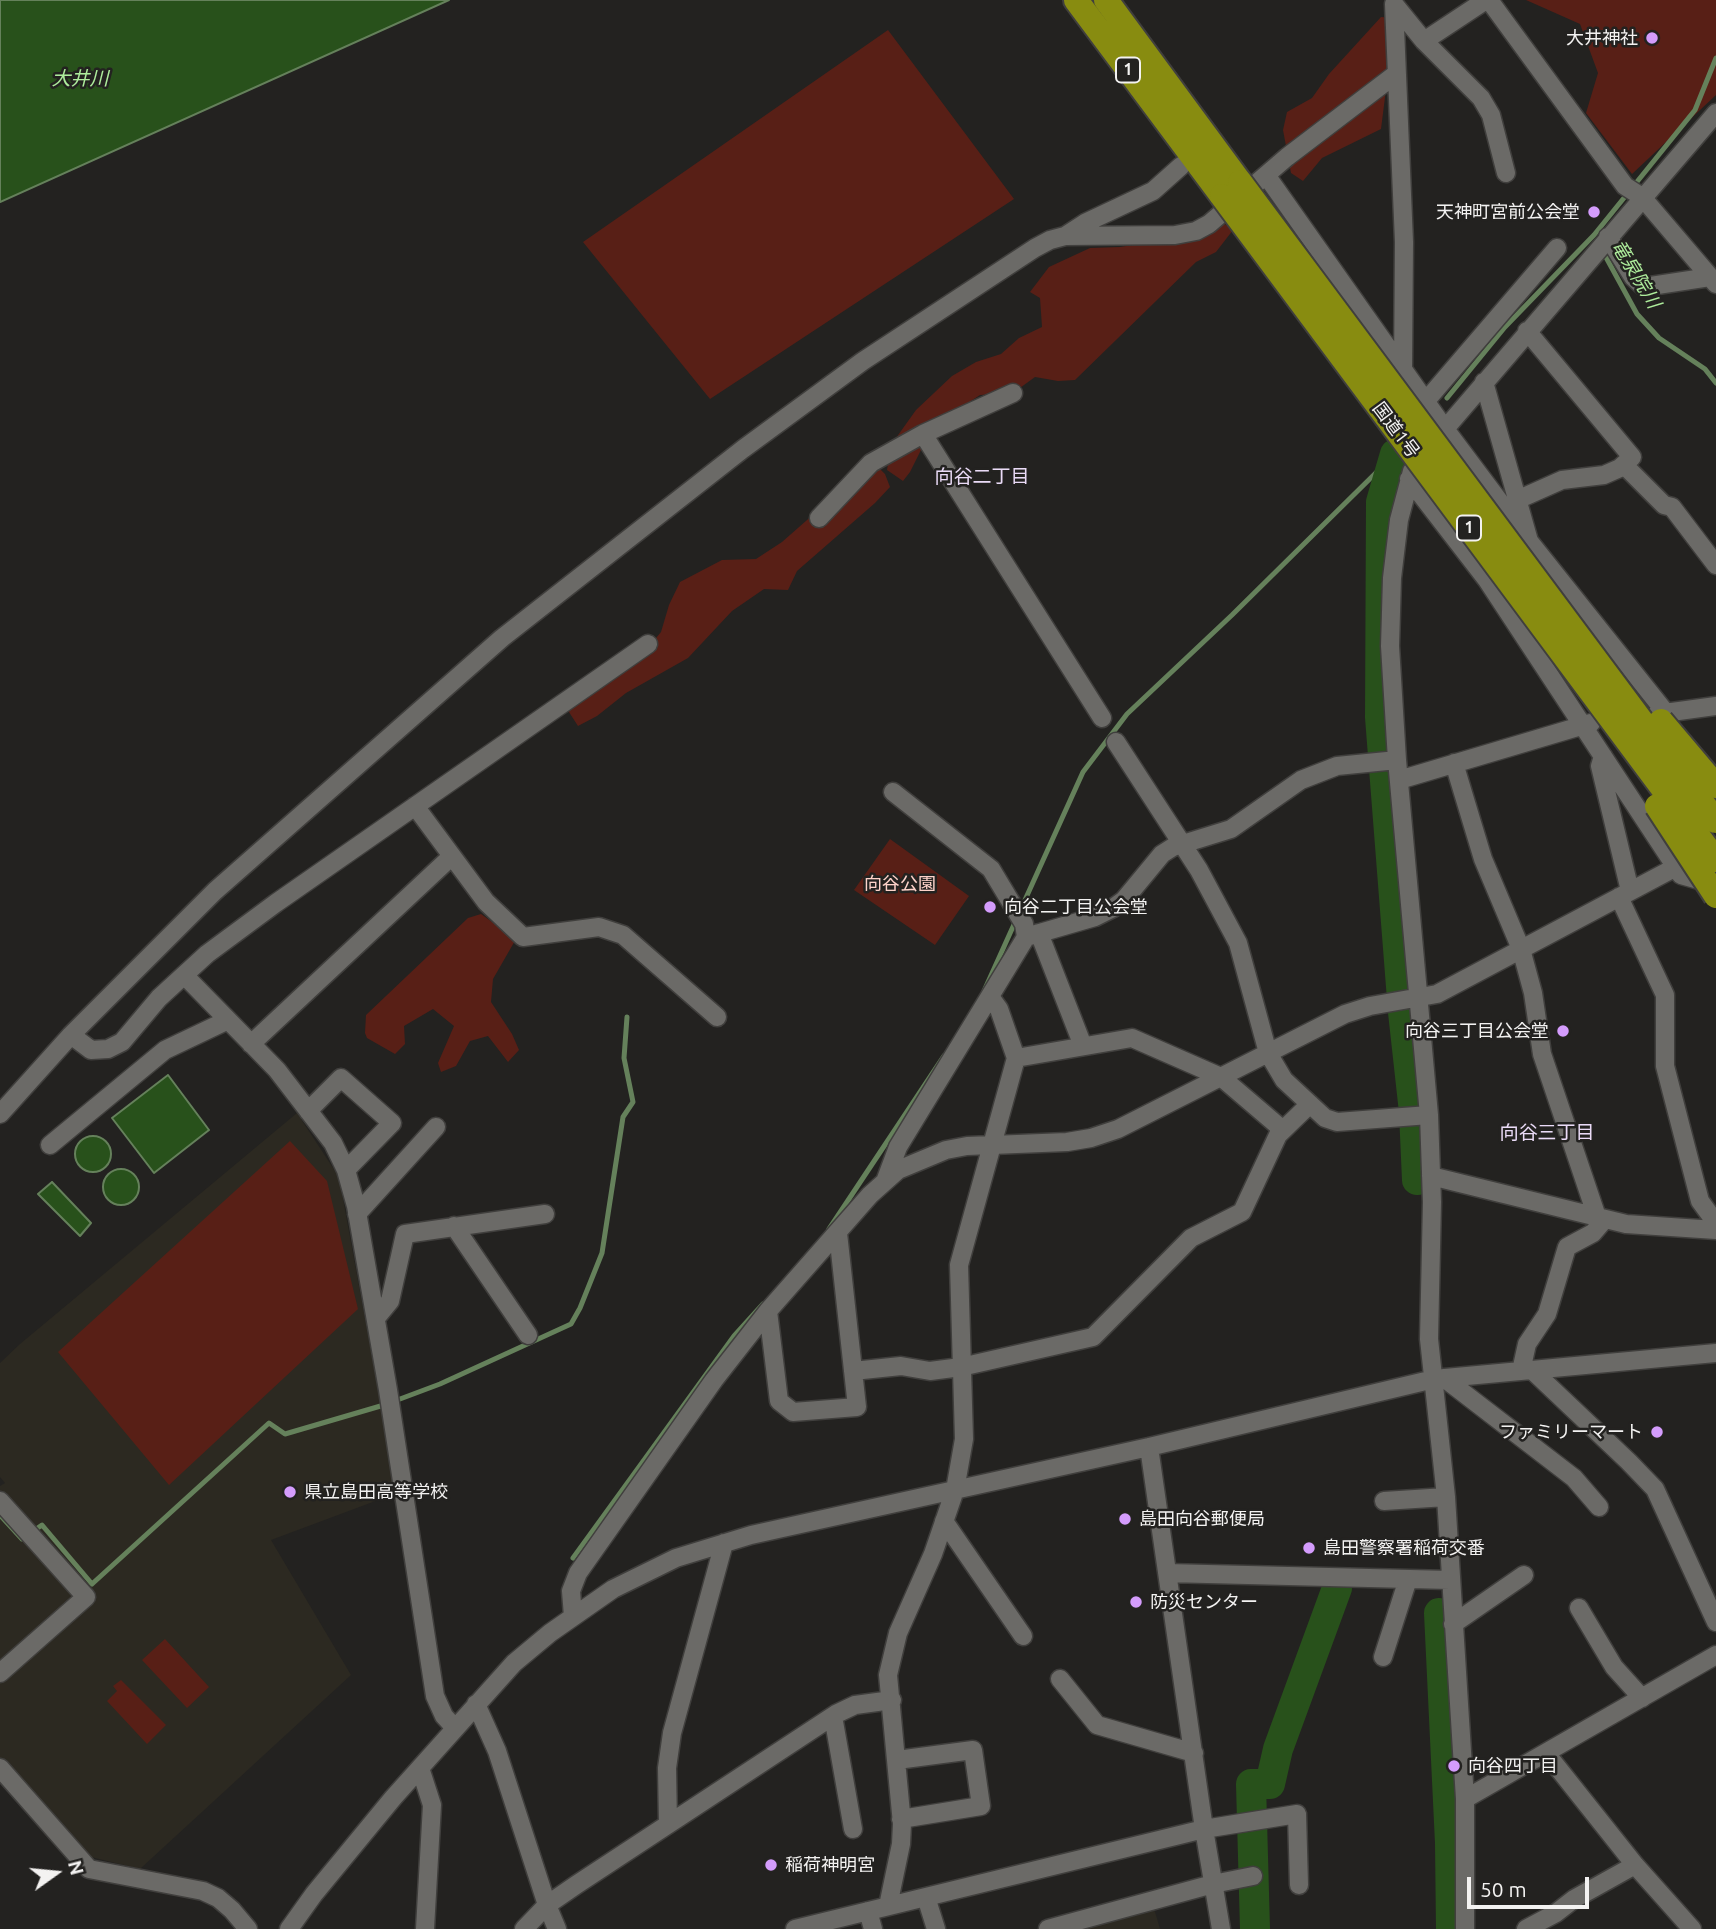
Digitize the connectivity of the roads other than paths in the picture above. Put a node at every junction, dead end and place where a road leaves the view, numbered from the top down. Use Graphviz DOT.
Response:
graph roads {
  1 [pos="1076,0"];
  2 [pos="1106,0"];
  3 [pos="1488,0"];
  4 [pos="1424,40"];
  5 [pos="1396,74"];
  6 [pos="1716,113"];
  7 [pos="1190,133"];
  8 [pos="1181,166"];
  9 [pos="1506,173"];
  10 [pos="1266,175"];
  11 [pos="1231,189"];
  12 [pos="1642,197"];
  13 [pos="1065,236"];
  14 [pos="1608,237"];
  15 [pos="1557,248"];
  16 [pos="1713,280"];
  17 [pos="1527,331"];
  18 [pos="1403,370"];
  19 [pos="1484,382"];
  20 [pos="1013,393"];
  21 [pos="1425,401"];
  22 [pos="1445,429"];
  23 [pos="923,434"];
  24 [pos="1624,465"];
  25 [pos="1409,479"];
  26 [pos="1517,500"];
  27 [pos="819,518"];
  28 [pos="1529,541"];
  29 [pos="1716,565"];
  30 [pos="1548,635"];
  31 [pos="1583,641"];
  32 [pos="648,644"];
  33 [pos="1716,706"];
  34 [pos="1666,713"];
  35 [pos="1102,718"];
  36 [pos="1582,724"];
  37 [pos="1116,741"];
  38 [pos="1603,756"];
  39 [pos="1397,760"];
  40 [pos="1454,763"];
  41 [pos="1399,780"];
  42 [pos="1716,786"];
  43 [pos="893,792"];
  44 [pos="415,806"];
  45 [pos="1716,821"];
  46 [pos="1182,844"];
  47 [pos="452,856"];
  48 [pos="1716,860"];
  49 [pos="1676,867"];
  50 [pos="1716,885"];
  51 [pos="1625,894"];
  52 [pos="1716,896"];
  53 [pos="1026,926"];
  54 [pos="1521,949"];
  55 [pos="184,975"];
  56 [pos="991,998"];
  57 [pos="1419,998"];
  58 [pos="717,1017"];
  59 [pos="228,1020"];
  60 [pos="71,1035"];
  61 [pos="251,1044"];
  62 [pos="1083,1046"];
  63 [pos="1268,1053"];
  64 [pos="1016,1058"];
  65 [pos="1221,1077"];
  66 [pos="1310,1104"];
  67 [pos="309,1111"];
  68 [pos="0,1114"];
  69 [pos="1429,1115"];
  70 [pos="436,1127"];
  71 [pos="1283,1130"];
  72 [pos="50,1145"];
  73 [pos="991,1145"];
  74 [pos="346,1170"];
  75 [pos="1431,1176"];
  76 [pos="885,1182"];
  77 [pos="357,1214"];
  78 [pos="545,1214"];
  79 [pos="1601,1218"];
  80 [pos="1716,1223"];
  81 [pos="454,1226"];
  82 [pos="1716,1230"];
  83 [pos="838,1233"];
  84 [pos="768,1311"];
  85 [pos="376,1318"];
  86 [pos="528,1335"];
  87 [pos="1716,1353"];
  88 [pos="961,1367"];
  89 [pos="1526,1370"];
  90 [pos="853,1371"];
  91 [pos="1439,1378"];
  92 [pos="1149,1447"];
  93 [pos="955,1490"];
  94 [pos="1446,1497"];
  95 [pos="0,1501"];
  96 [pos="1384,1501"];
  97 [pos="1599,1507"];
  98 [pos="944,1521"];
  99 [pos="724,1543"];
  100 [pos="1167,1573"];
  101 [pos="1524,1575"];
  102 [pos="1408,1579"];
  103 [pos="1450,1580"];
  104 [pos="1579,1608"];
  105 [pos="573,1616"];
  106 [pos="1716,1622"];
  107 [pos="1453,1624"];
  108 [pos="1023,1636"];
  109 [pos="1716,1655"];
  110 [pos="1383,1657"];
  111 [pos="0,1673"];
  112 [pos="1060,1679"];
  113 [pos="1642,1698"];
  114 [pos="892,1699"];
  115 [pos="476,1704"];
  116 [pos="833,1716"];
  117 [pos="455,1728"];
  118 [pos="1194,1753"];
  119 [pos="1546,1753"];
  120 [pos="897,1760"];
  121 [pos="0,1768"];
  122 [pos="420,1769"];
  123 [pos="1465,1799"];
  124 [pos="901,1819"];
  125 [pos="668,1825"];
  126 [pos="853,1829"];
  127 [pos="1204,1829"];
  128 [pos="1635,1865"];
  129 [pos="1253,1876"];
  130 [pos="1213,1884"];
  131 [pos="1299,1885"];
  132 [pos="926,1897"];
  133 [pos="547,1905"];
  134 [pos="888,1906"];
  135 [pos="868,1911"];
  136 [pos="248,1929"];
  137 [pos="289,1929"];
  138 [pos="425,1929"];
  139 [pos="524,1929"];
  140 [pos="557,1929"];
  141 [pos="795,1929"];
  142 [pos="873,1929"];
  143 [pos="936,1929"];
  144 [pos="1048,1929"];
  145 [pos="1221,1929"];
  146 [pos="1465,1929"];
  147 [pos="1526,1929"];
  148 [pos="1692,1929"];
  1 -- 7 [label="highway, 国道1号 / 1"];
  2 -- 7 [label="highway, 国道1号 / 1"];
  3 -- 4 [label="street"];
  3 -- 12 [label="street"];
  4 -- 5 [label="street"];
  4 -- 9 [label="street"];
  5 -- 10 [label="street"];
  5 -- 18 [label="street"];
  6 -- 12 [label="street"];
  7 -- 11 [label="highway, 国道1号 / 1"];
  8 -- 13 [label="street"];
  10 -- 13 [label="street"];
  10 -- 18 [label="street"];
  11 -- 30 [label="highway, 国道1号 / 1, bridge"];
  11 -- 31 [label="highway, 国道1号 / 1, bridge"];
  12 -- 14 [label="street"];
  12 -- 16 [label="street"];
  13 -- 60 [label="street"];
  14 -- 16 [label="street"];
  14 -- 17 [label="street"];
  15 -- 21 [label="street"];
  17 -- 19 [label="street"];
  17 -- 24 [label="street"];
  18 -- 21 [label="street"];
  19 -- 22 [label="street"];
  19 -- 26 [label="street"];
  20 -- 23 [label="street"];
  21 -- 22 [label="street"];
  22 -- 25 [label="street"];
  22 -- 28 [label="street"];
  23 -- 27 [label="street"];
  23 -- 35 [label="street"];
  24 -- 26 [label="street"];
  24 -- 29 [label="street"];
  25 -- 36 [label="street"];
  25 -- 39 [label="street"];
  26 -- 28 [label="street"];
  28 -- 34 [label="street"];
  30 -- 48 [label="highway, 国道1号 / 1, bridge"];
  30 -- 52 [label="highway, bridge"];
  31 -- 42 [label="highway, bridge"];
  31 -- 45 [label="highway, 国道1号 / 1, bridge"];
  32 -- 44 [label="street"];
  33 -- 34 [label="street"];
  34 -- 36 [label="street"];
  36 -- 38 [label="street"];
  36 -- 40 [label="street"];
  37 -- 46 [label="street"];
  38 -- 49 [label="street"];
  38 -- 51 [label="street"];
  39 -- 41 [label="street"];
  39 -- 46 [label="street"];
  40 -- 41 [label="street"];
  40 -- 54 [label="street"];
  41 -- 57 [label="street"];
  43 -- 53 [label="street"];
  44 -- 47 [label="street"];
  44 -- 55 [label="street"];
  46 -- 53 [label="street"];
  46 -- 63 [label="street"];
  47 -- 58 [label="street"];
  47 -- 61 [label="street"];
  49 -- 50 [label="street"];
  49 -- 51 [label="street"];
  51 -- 54 [label="street"];
  51 -- 80 [label="street"];
  53 -- 56 [label="street"];
  53 -- 62 [label="street"];
  54 -- 57 [label="street"];
  54 -- 79 [label="street"];
  55 -- 59 [label="street"];
  55 -- 60 [label="street"];
  56 -- 64 [label="street"];
  56 -- 76 [label="street"];
  57 -- 63 [label="street"];
  57 -- 69 [label="street"];
  59 -- 61 [label="street"];
  59 -- 72 [label="street"];
  60 -- 68 [label="street"];
  61 -- 67 [label="street"];
  62 -- 64 [label="street"];
  62 -- 65 [label="street"];
  63 -- 65 [label="street"];
  63 -- 66 [label="street"];
  64 -- 73 [label="street"];
  65 -- 71 [label="street"];
  65 -- 73 [label="street"];
  66 -- 69 [label="street"];
  66 -- 71 [label="street"];
  67 -- 74 [label="street"];
  67 -- 74 [label="street"];
  69 -- 75 [label="street"];
  70 -- 77 [label="street"];
  71 -- 88 [label="street"];
  73 -- 76 [label="street"];
  73 -- 88 [label="street"];
  74 -- 77 [label="street"];
  75 -- 79 [label="street"];
  75 -- 91 [label="street"];
  76 -- 83 [label="street"];
  77 -- 85 [label="street"];
  78 -- 81 [label="street"];
  79 -- 82 [label="street"];
  79 -- 89 [label="street"];
  81 -- 85 [label="street"];
  81 -- 86 [label="street"];
  83 -- 84 [label="street"];
  83 -- 90 [label="street"];
  84 -- 90 [label="street"];
  84 -- 105 [label="street"];
  85 -- 117 [label="street"];
  87 -- 89 [label="street"];
  88 -- 90 [label="street"];
  88 -- 93 [label="street"];
  89 -- 91 [label="street"];
  89 -- 106 [label="street"];
  91 -- 92 [label="street"];
  91 -- 94 [label="street"];
  91 -- 97 [label="street"];
  92 -- 93 [label="street"];
  92 -- 100 [label="street"];
  93 -- 98 [label="street"];
  93 -- 99 [label="street"];
  94 -- 96 [label="street"];
  94 -- 103 [label="street"];
  95 -- 111 [label="street"];
  98 -- 108 [label="street"];
  98 -- 114 [label="street"];
  99 -- 105 [label="street"];
  99 -- 125 [label="street"];
  100 -- 102 [label="street"];
  100 -- 118 [label="street"];
  101 -- 107 [label="street"];
  102 -- 103 [label="street"];
  102 -- 110 [label="street"];
  103 -- 107 [label="street"];
  104 -- 113 [label="street"];
  105 -- 115 [label="street"];
  107 -- 123 [label="street"];
  109 -- 113 [label="street"];
  112 -- 118 [label="street"];
  113 -- 119 [label="street"];
  114 -- 116 [label="street"];
  114 -- 120 [label="street"];
  115 -- 117 [label="street"];
  115 -- 133 [label="street"];
  116 -- 125 [label="street"];
  116 -- 126 [label="street"];
  117 -- 122 [label="street"];
  118 -- 127 [label="street"];
  119 -- 123 [label="street"];
  119 -- 128 [label="street"];
  120 -- 124 [label="street"];
  120 -- 124 [label="street"];
  121 -- 136 [label="street"];
  122 -- 137 [label="street"];
  122 -- 138 [label="street"];
  123 -- 146 [label="street"];
  124 -- 134 [label="street"];
  125 -- 133 [label="street"];
  127 -- 130 [label="street"];
  127 -- 131 [label="street"];
  127 -- 132 [label="street"];
  128 -- 147 [label="street"];
  128 -- 148 [label="street"];
  129 -- 130 [label="street"];
  130 -- 144 [label="street"];
  130 -- 145 [label="street"];
  132 -- 134 [label="street"];
  132 -- 143 [label="street"];
  133 -- 139 [label="street"];
  133 -- 140 [label="street"];
  134 -- 135 [label="street"];
  135 -- 141 [label="street"];
  135 -- 142 [label="street"];
}
